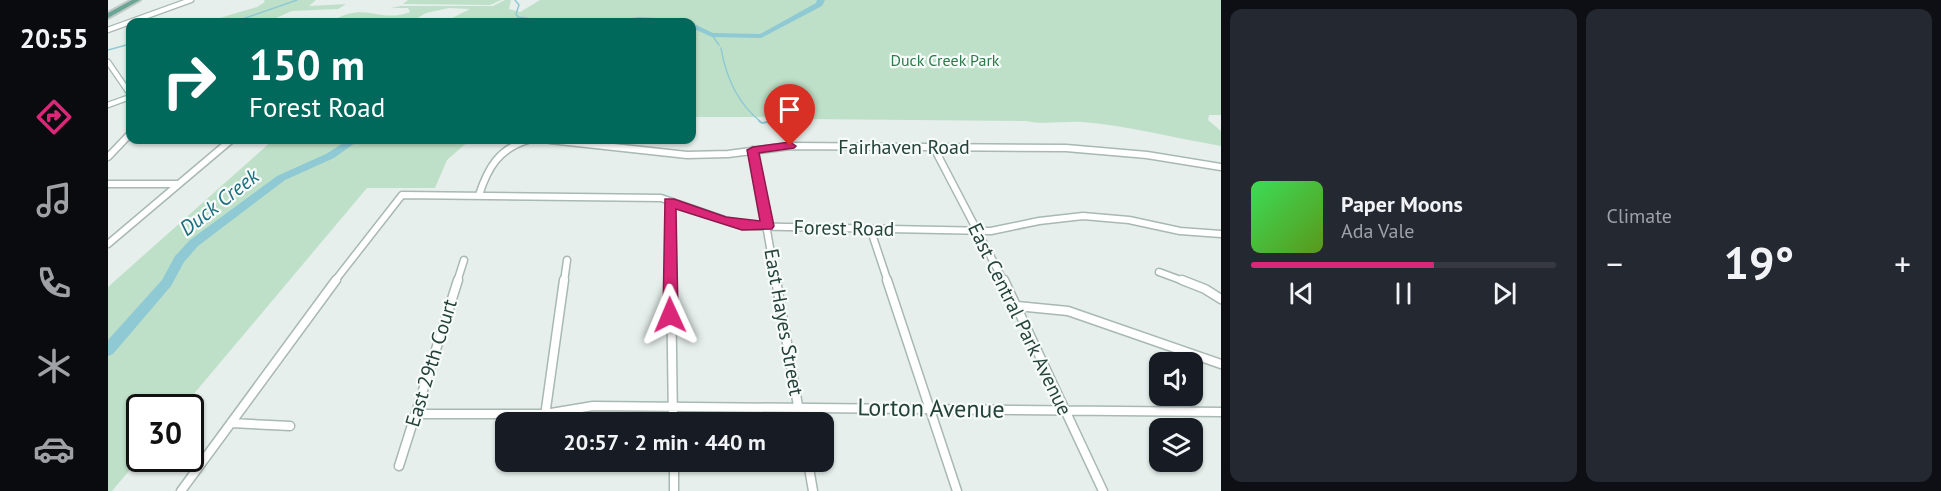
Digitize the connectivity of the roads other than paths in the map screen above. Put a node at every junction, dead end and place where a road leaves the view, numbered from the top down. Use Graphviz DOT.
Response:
graph roads {
  1 [pos="123,0"];
  2 [pos="137,0"];
  3 [pos="191,0"];
  4 [pos="108,9"];
  5 [pos="108,16"];
  6 [pos="141,18"];
  7 [pos="126,23"];
  8 [pos="108,30"];
  9 [pos="108,62"];
  10 [pos="111,71"];
  11 [pos="126,91"];
  12 [pos="126,98"];
  13 [pos="108,105"];
  14 [pos="126,139"];
  15 [pos="226,144"];
  16 [pos="512,144"];
  17 [pos="587,144"];
  18 [pos="934,148"];
  19 [pos="753,150"];
  20 [pos="108,157"];
  21 [pos="1221,167"];
  22 [pos="108,184"];
  23 [pos="179,184"];
  24 [pos="479,195"];
  25 [pos="670,202"];
  26 [pos="767,226"];
  27 [pos="870,228"];
  28 [pos="977,231"];
  29 [pos="1221,234"];
  30 [pos="108,244"];
  31 [pos="464,260"];
  32 [pos="567,260"];
  33 [pos="1159,272"];
  34 [pos="1221,299"];
  35 [pos="1017,306"];
  36 [pos="1221,364"];
  37 [pos="672,406"];
  38 [pos="798,407"];
  39 [pos="930,408"];
  40 [pos="1064,411"];
  41 [pos="546,412"];
  42 [pos="571,412"];
  43 [pos="672,412"];
  44 [pos="799,412"];
  45 [pos="1221,412"];
  46 [pos="416,414"];
  47 [pos="495,417"];
  48 [pos="231,423"];
  49 [pos="290,426"];
  50 [pos="399,466"];
  51 [pos="674,472"];
  52 [pos="810,472"];
  53 [pos="181,491"];
  54 [pos="674,491"];
  55 [pos="813,491"];
  56 [pos="957,491"];
  57 [pos="1103,491"];
  1 -- 4 [label="main road"];
  2 -- 5 [label="main road"];
  3 -- 6 [label="street"];
  7 -- 8 [label="street"];
  9 -- 10 [label="street"];
  10 -- 11 [label="street"];
  12 -- 13 [label="street"];
  14 -- 20 [label="street"];
  15 -- 23 [label="street"];
  16 -- 24 [label="street"];
  17 -- 19 [label="street, Fairhaven Road"];
  18 -- 19 [label="street, Fairhaven Road"];
  18 -- 21 [label="street, Fairhaven Road"];
  18 -- 28 [label="street, East Central Park Avenue"];
  19 -- 26 [label="street, East Hayes Street"];
  22 -- 23 [label="street"];
  23 -- 30 [label="street"];
  24 -- 25 [label="street, Forest Road"];
  24 -- 48 [label="street, Forest Road"];
  25 -- 26 [label="street, Forest Road"];
  25 -- 37 [label="street"];
  26 -- 27 [label="street, Forest Road"];
  26 -- 38 [label="street, East Hayes Street"];
  27 -- 28 [label="street, Forest Road"];
  27 -- 39 [label="street"];
  28 -- 29 [label="street, Forest Road"];
  28 -- 35 [label="street, East Central Park Avenue"];
  31 -- 46 [label="street, East 29th Court"];
  32 -- 41 [label="street"];
  33 -- 34 [label="street"];
  35 -- 36 [label="street"];
  35 -- 40 [label="street, East Central Park Avenue"];
  37 -- 38 [label="street, Lorton Avenue"];
  37 -- 42 [label="street, Lorton Avenue"];
  37 -- 43 [label="street"];
  38 -- 39 [label="street, Lorton Avenue"];
  38 -- 44 [label="street, East Hayes Street"];
  39 -- 40 [label="street, Lorton Avenue"];
  39 -- 56 [label="street"];
  40 -- 45 [label="street, Lorton Avenue"];
  40 -- 57 [label="street, East Central Park Avenue"];
  46 -- 47 [label="street, Lorton Avenue"];
  46 -- 50 [label="street, East 29th Court"];
  48 -- 49 [label="street"];
  48 -- 53 [label="street, Forest Road"];
  51 -- 54 [label="street"];
  52 -- 55 [label="street"];
}
